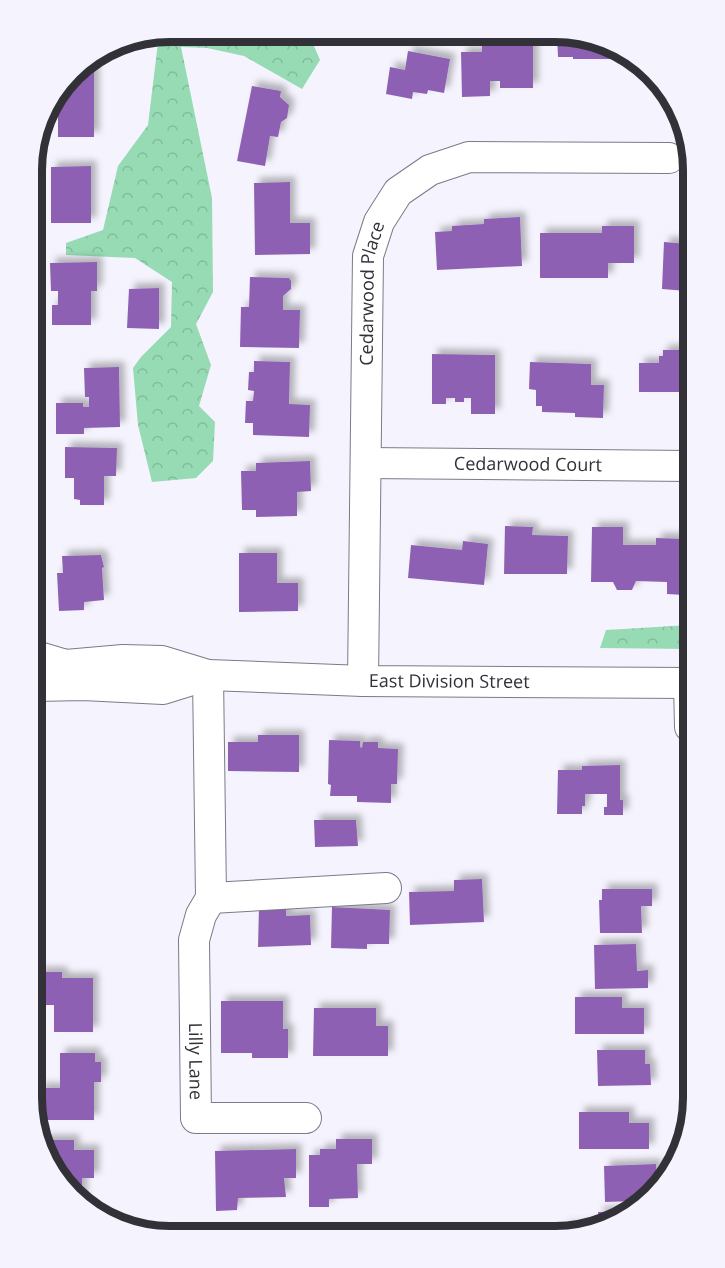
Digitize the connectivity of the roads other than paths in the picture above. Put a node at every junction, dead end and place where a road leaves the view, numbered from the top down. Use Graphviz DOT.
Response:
graph roads {
  1 [pos="669,158"];
  2 [pos="366,463"];
  3 [pos="683,466"];
  4 [pos="42,658"];
  5 [pos="208,675"];
  6 [pos="363,681"];
  7 [pos="683,683"];
  8 [pos="42,686"];
  9 [pos="386,888"];
  10 [pos="211,898"];
  11 [pos="306,1118"];
  1 -- 2 [label="street, Cedarwood Place"];
  2 -- 3 [label="street, Cedarwood Court"];
  2 -- 6 [label="street, Cedarwood Place"];
  4 -- 5 [label="street, East Division Street"];
  5 -- 6 [label="street, East Division Street"];
  5 -- 8 [label="street, East Division Street"];
  5 -- 10 [label="street, Lilly Lane"];
  6 -- 7 [label="street, East Division Street"];
  9 -- 10 [label="street"];
  10 -- 11 [label="street, Lilly Lane"];
}
